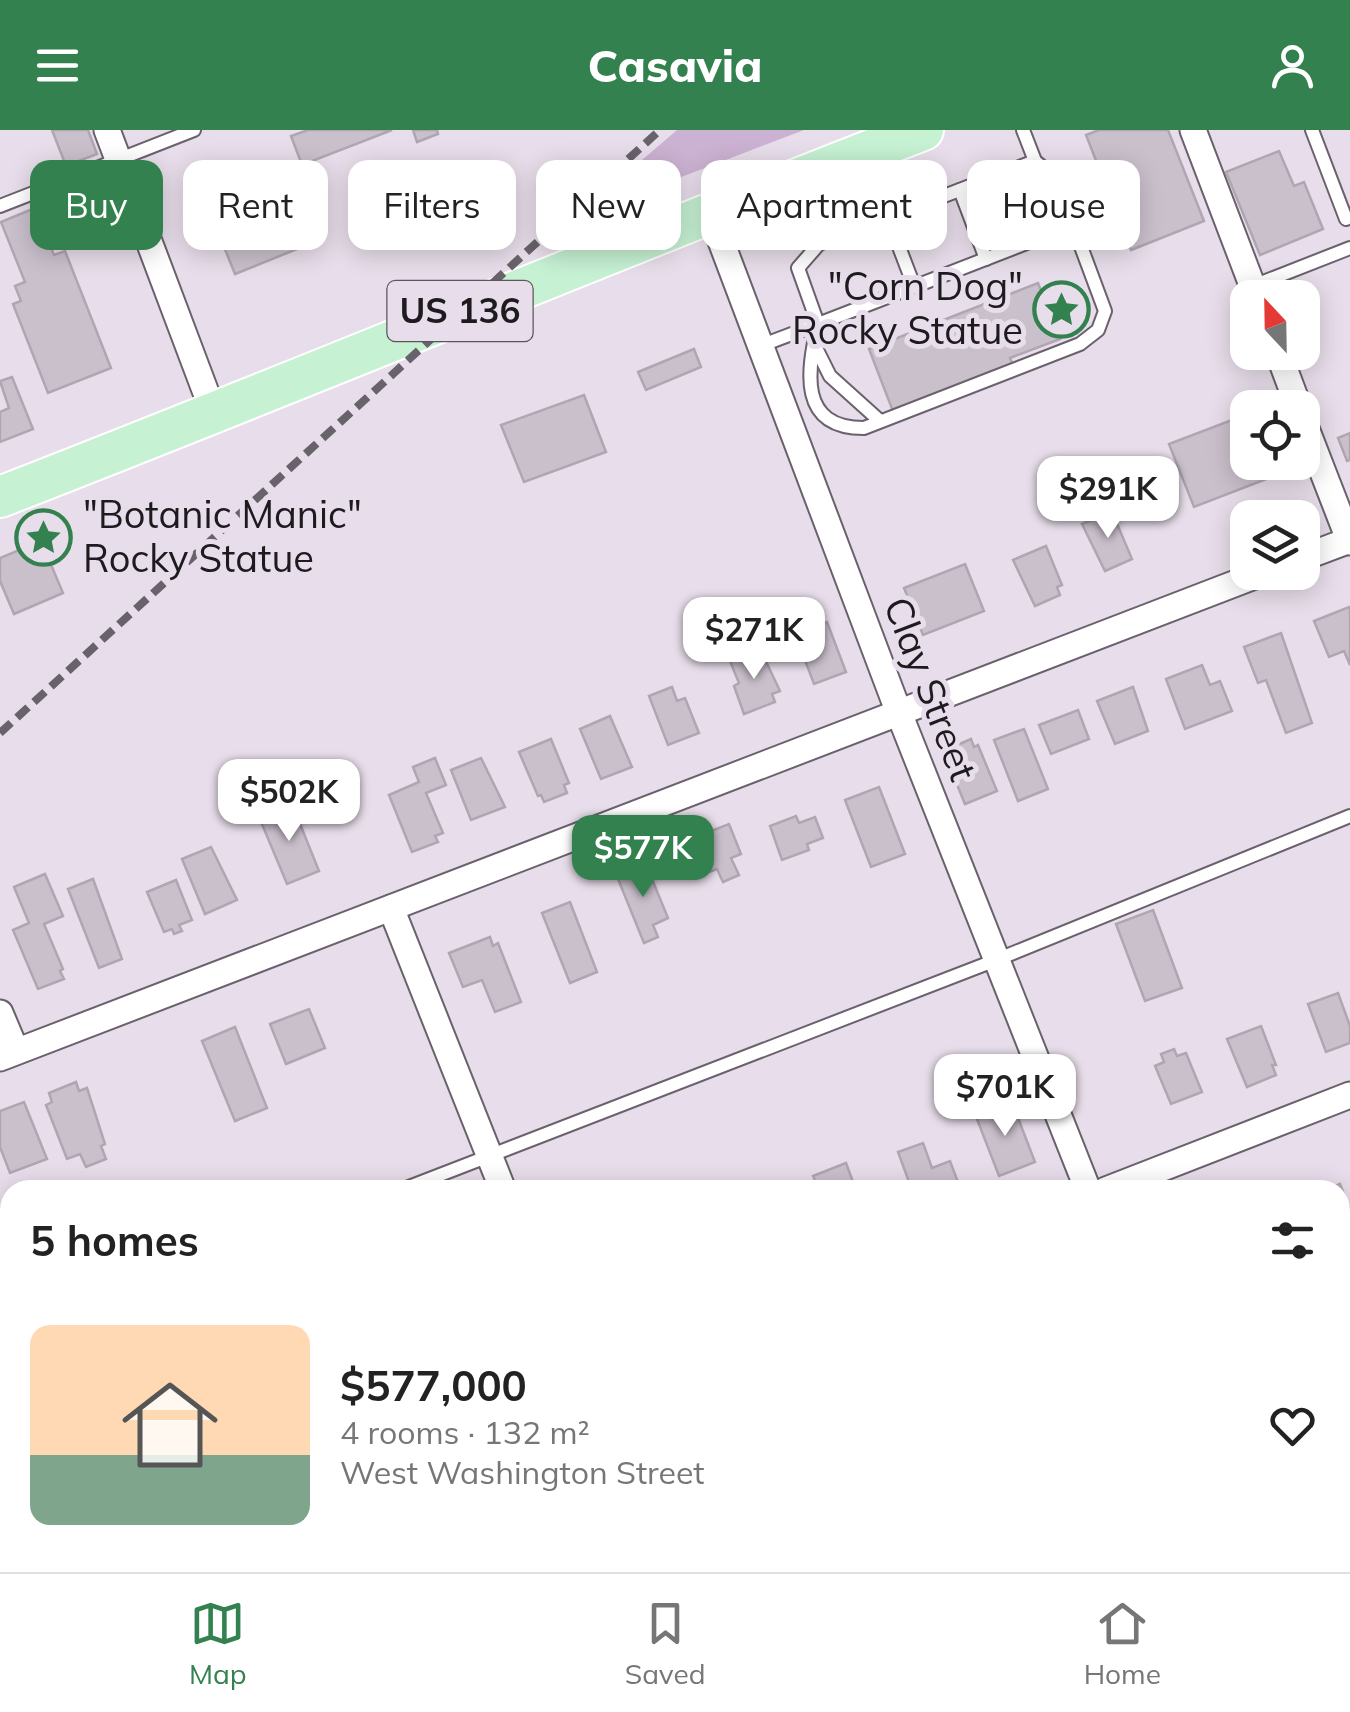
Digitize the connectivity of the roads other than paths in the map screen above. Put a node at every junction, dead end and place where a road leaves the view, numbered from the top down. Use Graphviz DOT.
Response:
graph roads {
  1 [pos="107,130"];
  2 [pos="194,130"];
  3 [pos="923,130"];
  4 [pos="1023,130"];
  5 [pos="1193,130"];
  6 [pos="1312,130"];
  7 [pos="118,159"];
  8 [pos="845,160"];
  9 [pos="1035,160"];
  10 [pos="967,187"];
  11 [pos="960,190"];
  12 [pos="947,195"];
  13 [pos="0,206"];
  14 [pos="701,216"];
  15 [pos="1346,218"];
  16 [pos="1350,248"];
  17 [pos="724,250"];
  18 [pos="814,250"];
  19 [pos="900,250"];
  20 [pos="1009,250"];
  21 [pos="1082,250"];
  22 [pos="986,259"];
  23 [pos="1250,280"];
  24 [pos="1281,280"];
  25 [pos="914,286"];
  26 [pos="818,324"];
  27 [pos="814,344"];
  28 [pos="760,346"];
  29 [pos="214,414"];
  30 [pos="880,421"];
  31 [pos="1320,464"];
  32 [pos="0,497"];
  33 [pos="1350,541"];
  34 [pos="1320,552"];
  35 [pos="1230,585"];
  36 [pos="899,713"];
  37 [pos="1350,816"];
  38 [pos="392,908"];
  39 [pos="996,960"];
  40 [pos="0,1012"];
  41 [pos="8,1055"];
  42 [pos="1350,1095"];
  43 [pos="490,1156"];
  44 [pos="427,1180"];
  45 [pos="499,1180"];
  46 [pos="1084,1180"];
  47 [pos="1132,1180"];
  1 -- 7 [label="street"];
  2 -- 7 [label="lane"];
  3 -- 8 [label="main road, US 136"];
  4 -- 9 [label="lane"];
  5 -- 23 [label="street"];
  6 -- 15 [label="lane"];
  7 -- 13 [label="lane"];
  7 -- 29 [label="street"];
  10 -- 11 [label="lane"];
  11 -- 12 [label="lane"];
  11 -- 22 [label="lane"];
  14 -- 29 [label="main road, US 136"];
  16 -- 24 [label="lane"];
  17 -- 28 [label="street, Clay Street"];
  18 -- 26 [label="lane"];
  19 -- 25 [label="lane"];
  20 -- 22 [label="lane"];
  21 -- 30 [label="lane"];
  22 -- 25 [label="lane"];
  25 -- 26 [label="lane"];
  26 -- 27 [label="lane"];
  26 -- 28 [label="lane"];
  27 -- 30 [label="lane"];
  27 -- 30 [label="lane"];
  28 -- 36 [label="street, Clay Street"];
  29 -- 32 [label="main road, US 136"];
  31 -- 33 [label="street"];
  33 -- 34 [label="street"];
  35 -- 36 [label="street"];
  36 -- 38 [label="street"];
  36 -- 39 [label="street, Clay Street"];
  37 -- 39 [label="lane"];
  38 -- 41 [label="street"];
  38 -- 43 [label="street"];
  39 -- 43 [label="lane"];
  39 -- 46 [label="street, Clay Street"];
  40 -- 41 [label="street"];
  42 -- 47 [label="street"];
  43 -- 44 [label="lane"];
  43 -- 45 [label="street"];
}
